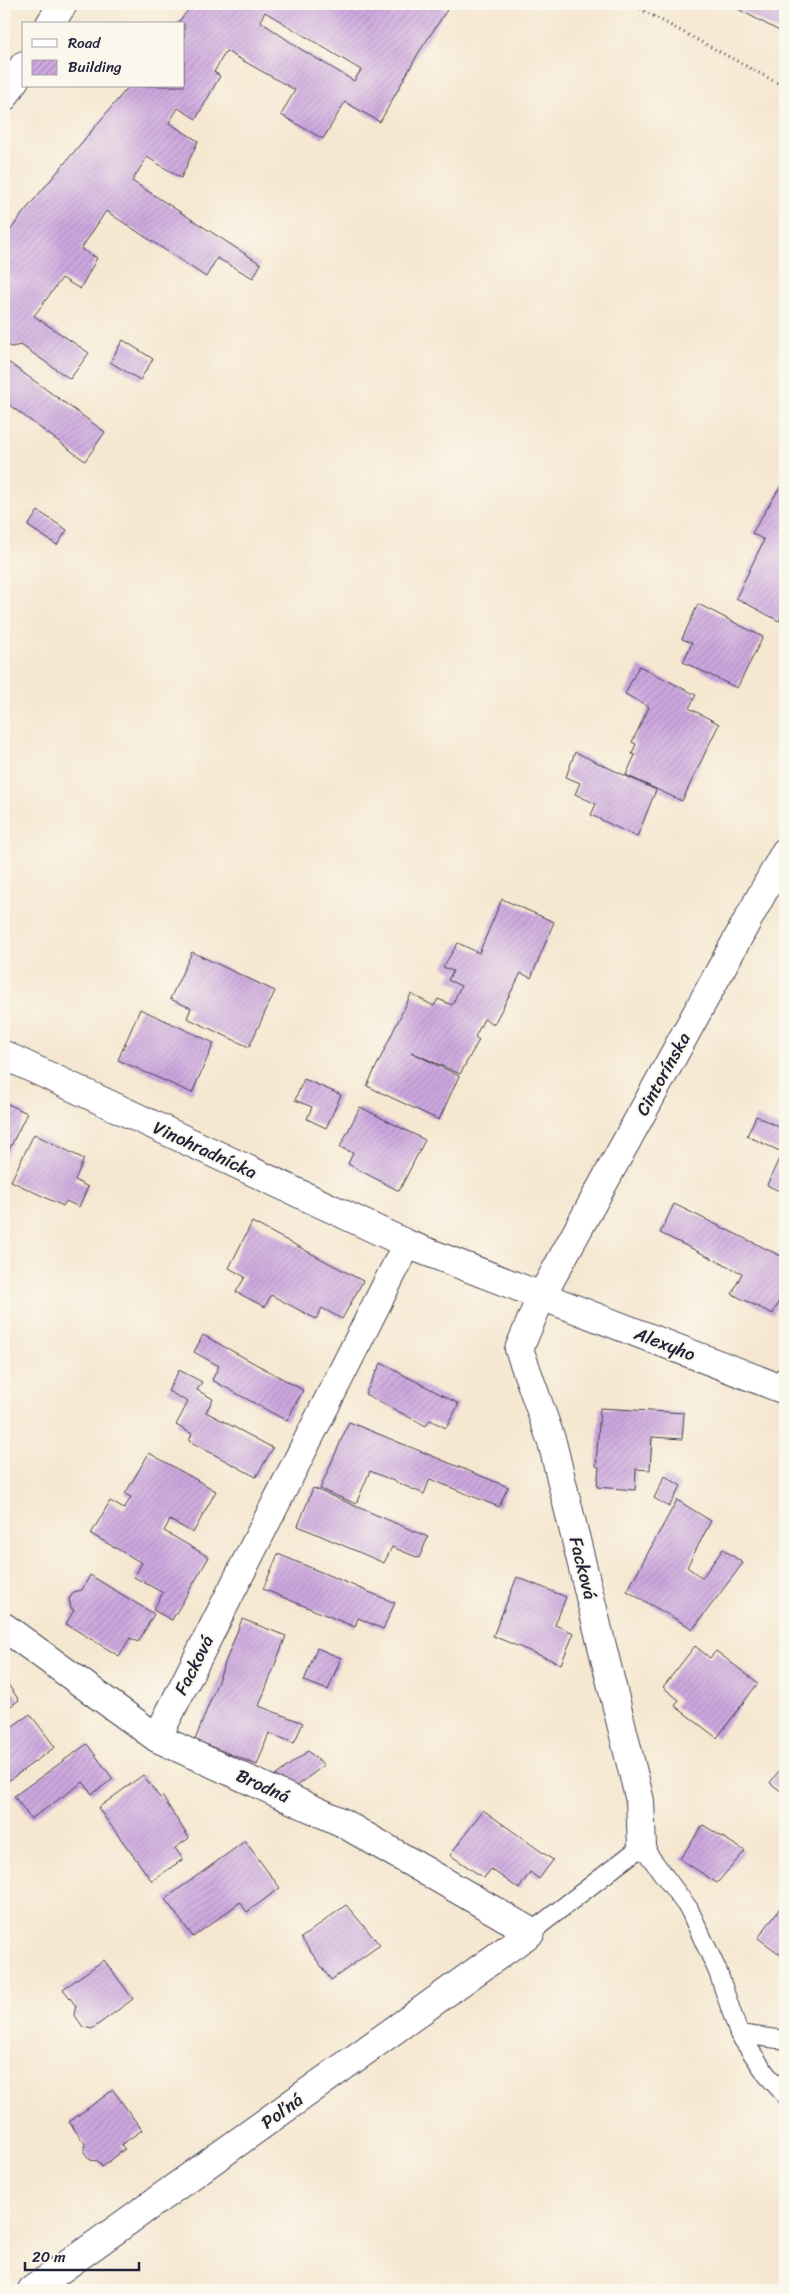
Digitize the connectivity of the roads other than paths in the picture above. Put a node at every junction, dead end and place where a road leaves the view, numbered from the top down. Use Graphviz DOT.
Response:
graph roads {
  1 [pos="63,4"];
  2 [pos="51,22"];
  3 [pos="22,68"];
  4 [pos="4,97"];
  5 [pos="785,852"];
  6 [pos="4,1056"];
  7 [pos="407,1244"];
  8 [pos="541,1296"];
  9 [pos="785,1382"];
  10 [pos="4,1628"];
  11 [pos="157,1738"];
  12 [pos="642,1846"];
  13 [pos="531,1932"];
  14 [pos="739,2034"];
  15 [pos="785,2040"];
  16 [pos="785,2096"];
  17 [pos="32,2290"];
  1 -- 2 [label="street"];
  3 -- 4 [label="street"];
  5 -- 8 [label="street, Cintorínska"];
  6 -- 7 [label="street, Vinohradnícka"];
  7 -- 8 [label="street, Vinohradnícka"];
  7 -- 11 [label="street, Facková"];
  8 -- 9 [label="street, Alexyho"];
  8 -- 12 [label="street, Facková"];
  10 -- 11 [label="street, Brodná"];
  11 -- 13 [label="street, Brodná"];
  12 -- 13 [label="lane"];
  12 -- 14 [label="lane"];
  13 -- 17 [label="street, Poľná"];
  14 -- 15 [label="lane"];
  14 -- 16 [label="lane"];
}
